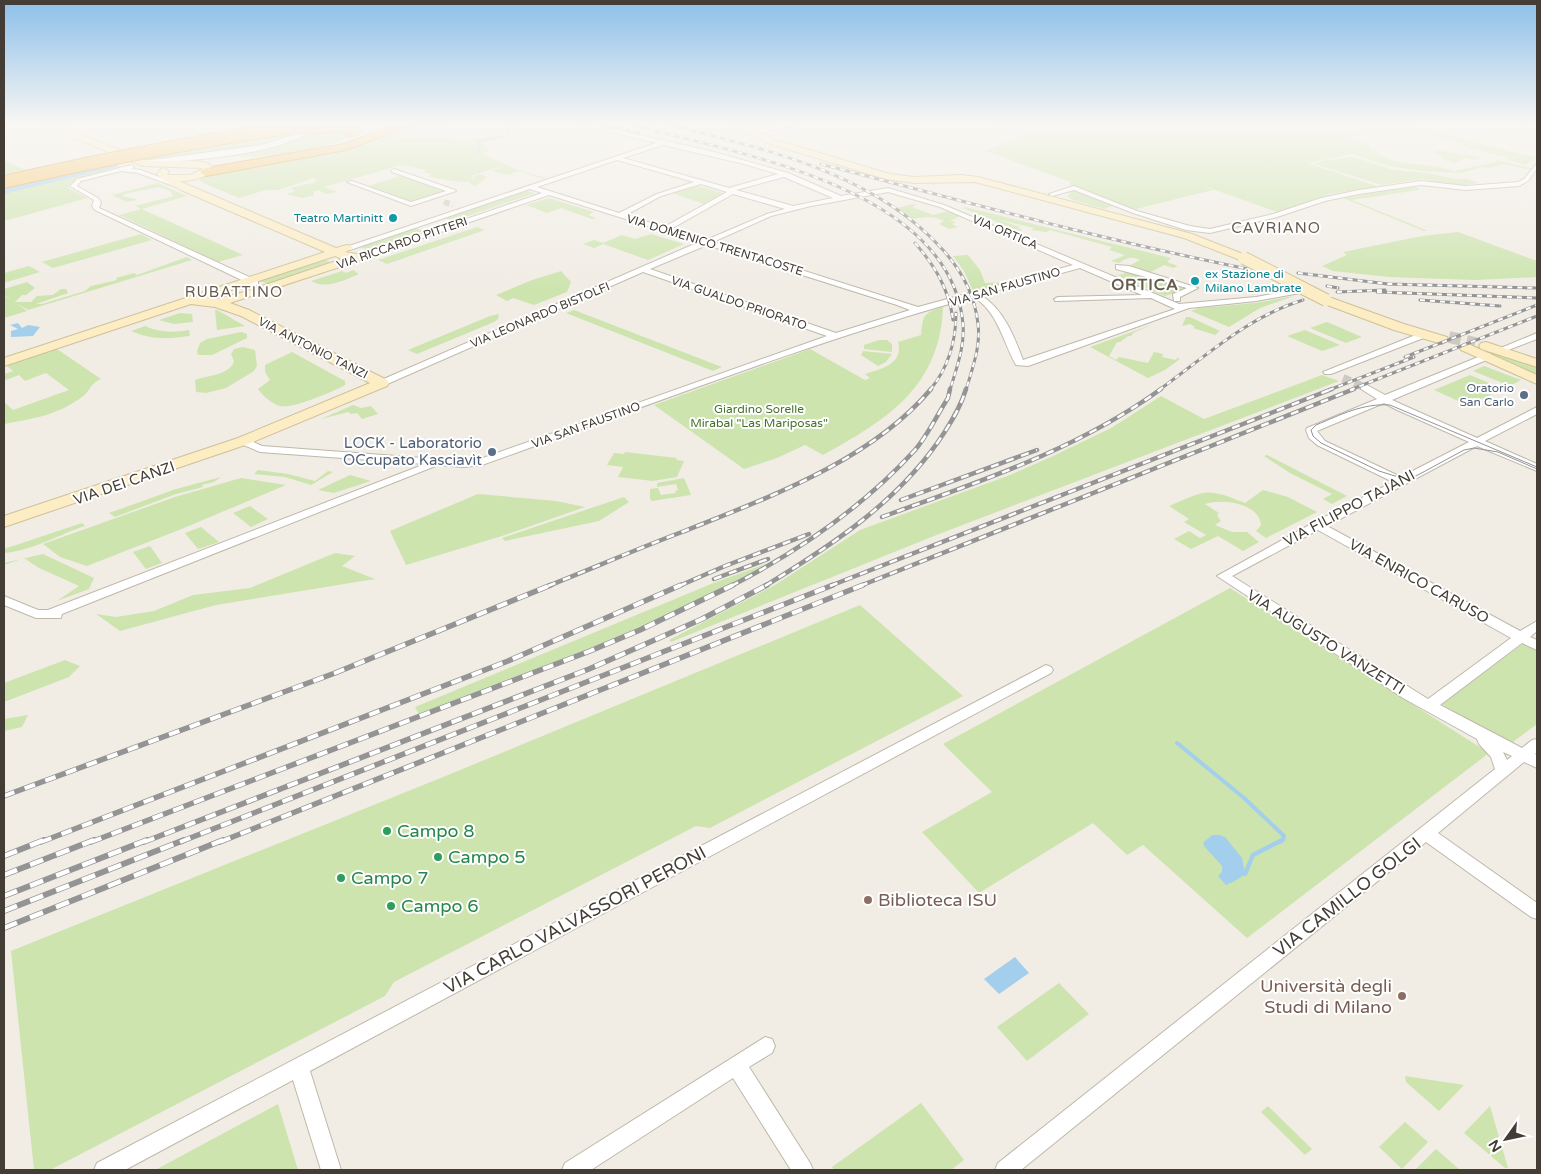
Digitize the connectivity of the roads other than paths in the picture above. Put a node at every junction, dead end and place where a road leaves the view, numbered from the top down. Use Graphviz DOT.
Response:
graph roads {
  1 [pos="18,179"];
  2 [pos="84,179"];
  3 [pos="159,179"];
  4 [pos="171,179"];
  5 [pos="194,179"];
  6 [pos="418,179"];
  7 [pos="554,179"];
  8 [pos="690,179"];
  9 [pos="771,179"];
  10 [pos="797,179"];
  11 [pos="967,179"];
  12 [pos="1527,179"];
  13 [pos="4,182"];
  14 [pos="350,182"];
  15 [pos="701,182"];
  16 [pos="530,187"];
  17 [pos="184,188"];
  18 [pos="731,191"];
  19 [pos="549,193"];
  20 [pos="1053,196"];
  21 [pos="431,198"];
  22 [pos="839,198"];
  23 [pos="444,202"];
  24 [pos="453,205"];
  25 [pos="791,208"];
  26 [pos="463,209"];
  27 [pos="620,215"];
  28 [pos="1115,215"];
  29 [pos="665,229"];
  30 [pos="707,242"];
  31 [pos="347,248"];
  32 [pos="334,252"];
  33 [pos="359,257"];
  34 [pos="1261,261"];
  35 [pos="1082,266"];
  36 [pos="1119,267"];
  37 [pos="644,270"];
  38 [pos="246,285"];
  39 [pos="222,289"];
  40 [pos="1310,289"];
  41 [pos="976,295"];
  42 [pos="1153,296"];
  43 [pos="1058,299"];
  44 [pos="1331,299"];
  45 [pos="214,302"];
  46 [pos="1180,304"];
  47 [pos="172,306"];
  48 [pos="912,307"];
  49 [pos="245,313"];
  50 [pos="1423,335"];
  51 [pos="835,336"];
  52 [pos="1537,336"];
  53 [pos="1471,345"];
  54 [pos="1494,353"];
  55 [pos="4,362"];
  56 [pos="1537,363"];
  57 [pos="1344,378"];
  58 [pos="1537,380"];
  59 [pos="382,383"];
  60 [pos="1364,387"];
  61 [pos="1384,400"];
  62 [pos="1537,410"];
  63 [pos="243,441"];
  64 [pos="1477,442"];
  65 [pos="437,463"];
  66 [pos="1537,468"];
  67 [pos="1400,481"];
  68 [pos="4,522"];
  69 [pos="1317,525"];
  70 [pos="1223,576"];
  71 [pos="4,600"];
  72 [pos="89,607"];
  73 [pos="48,615"];
  74 [pos="1537,625"];
  75 [pos="1520,637"];
  76 [pos="1537,646"];
  77 [pos="1046,670"];
  78 [pos="1430,705"];
  79 [pos="1475,731"];
  80 [pos="1537,744"];
  81 [pos="1531,758"];
  82 [pos="1504,772"];
  83 [pos="1427,834"];
  84 [pos="1537,912"];
  85 [pos="765,1046"];
  86 [pos="736,1065"];
  87 [pos="299,1067"];
  88 [pos="104,1170"];
  89 [pos="331,1170"];
  90 [pos="572,1170"];
  91 [pos="803,1170"];
  92 [pos="1005,1170"];
  1 -- 13 [label="highway, bridge"];
  2 -- 38 [label="street"];
  3 -- 17 [label="street"];
  4 -- 17 [label="street"];
  5 -- 31 [label="street"];
  6 -- 21 [label="street"];
  7 -- 16 [label="street, VIA RICCARDO PITTERI"];
  8 -- 15 [label="street"];
  9 -- 18 [label="street"];
  10 -- 22 [label="street"];
  11 -- 20 [label="street"];
  12 -- 20 [label="street"];
  14 -- 21 [label="street"];
  15 -- 18 [label="street"];
  15 -- 27 [label="street"];
  16 -- 19 [label="street, VIA DOMENICO TRENTACOSTE"];
  16 -- 26 [label="street, VIA RICCARDO PITTERI"];
  17 -- 32 [label="street"];
  18 -- 25 [label="street"];
  18 -- 29 [label="street"];
  19 -- 27 [label="street, VIA DOMENICO TRENTACOSTE"];
  19 -- 33 [label="street, VIA RICCARDO PITTERI"];
  20 -- 28 [label="street"];
  21 -- 23 [label="street"];
  22 -- 25 [label="street, VIA LEONARDO BISTOLFI"];
  22 -- 35 [label="street, VIA ORTICA"];
  24 -- 26 [label="street"];
  25 -- 30 [label="street, VIA LEONARDO BISTOLFI"];
  26 -- 31 [label="street, VIA RICCARDO PITTERI"];
  27 -- 29 [label="street, VIA DOMENICO TRENTACOSTE"];
  28 -- 34 [label="street"];
  28 -- 40 [label="street, bridge"];
  29 -- 30 [label="street, VIA DOMENICO TRENTACOSTE"];
  30 -- 37 [label="street, VIA LEONARDO BISTOLFI"];
  30 -- 48 [label="street, VIA DOMENICO TRENTACOSTE"];
  31 -- 32 [label="street, VIA RICCARDO PITTERI"];
  31 -- 33 [label="street"];
  32 -- 33 [label="street"];
  32 -- 38 [label="street, VIA RICCARDO PITTERI"];
  33 -- 38 [label="street, VIA RICCARDO PITTERI"];
  34 -- 40 [label="street"];
  35 -- 41 [label="street, VIA SAN FAUSTINO"];
  35 -- 42 [label="street, VIA ORTICA"];
  36 -- 46 [label="street"];
  37 -- 51 [label="street, VIA GUALDO PRIORATO"];
  37 -- 59 [label="street, VIA LEONARDO BISTOLFI"];
  38 -- 39 [label="street, VIA RICCARDO PITTERI"];
  38 -- 45 [label="street"];
  38 -- 49 [label="street, VIA ANTONIO TANZI"];
  39 -- 45 [label="street, VIA RICCARDO PITTERI"];
  39 -- 47 [label="street, VIA RICCARDO PITTERI"];
  40 -- 44 [label="street, bridge"];
  40 -- 46 [label="street"];
  41 -- 46 [label="street"];
  41 -- 48 [label="street, VIA SAN FAUSTINO"];
  42 -- 43 [label="street"];
  42 -- 46 [label="street, VIA ORTICA"];
  44 -- 50 [label="street"];
  44 -- 50 [label="street"];
  45 -- 47 [label="street, VIA RICCARDO PITTERI"];
  45 -- 49 [label="street, VIA ANTONIO TANZI"];
  47 -- 55 [label="street, VIA RICCARDO PITTERI"];
  48 -- 51 [label="street, VIA SAN FAUSTINO"];
  49 -- 59 [label="street, VIA ANTONIO TANZI"];
  50 -- 57 [label="street"];
  51 -- 65 [label="street, VIA SAN FAUSTINO"];
  52 -- 54 [label="street"];
  53 -- 54 [label="street"];
  54 -- 56 [label="street"];
  54 -- 58 [label="street"];
  54 -- 61 [label="street"];
  59 -- 63 [label="street, VIA LEONARDO BISTOLFI"];
  60 -- 61 [label="street"];
  61 -- 64 [label="street"];
  61 -- 67 [label="street"];
  62 -- 64 [label="street, VIA FILIPPO TAJANI"];
  63 -- 65 [label="street, VIA SAN FAUSTINO"];
  63 -- 68 [label="street, VIA DEI CANZI"];
  64 -- 66 [label="street"];
  64 -- 67 [label="street, VIA FILIPPO TAJANI"];
  65 -- 73 [label="street"];
  67 -- 69 [label="street, VIA FILIPPO TAJANI"];
  69 -- 70 [label="street, VIA FILIPPO TAJANI"];
  69 -- 75 [label="street, VIA ENRICO CARUSO"];
  70 -- 78 [label="street, VIA AUGUSTO VANZETTI"];
  71 -- 73 [label="street"];
  72 -- 73 [label="street"];
  74 -- 75 [label="street"];
  75 -- 76 [label="street, VIA ENRICO CARUSO"];
  75 -- 78 [label="street"];
  77 -- 87 [label="street, VIA CARLO VALVASSORI PERONI"];
  78 -- 79 [label="street, VIA AUGUSTO VANZETTI"];
  79 -- 81 [label="street"];
  79 -- 82 [label="street"];
  80 -- 81 [label="street, VIA CAMILLO GOLGI"];
  81 -- 82 [label="street, VIA CAMILLO GOLGI"];
  82 -- 83 [label="street, VIA CAMILLO GOLGI"];
  83 -- 84 [label="street"];
  83 -- 92 [label="street, VIA CAMILLO GOLGI"];
  85 -- 86 [label="street"];
  86 -- 90 [label="street"];
  86 -- 91 [label="street"];
  87 -- 88 [label="street, VIA CARLO VALVASSORI PERONI"];
  87 -- 89 [label="street"];
}
